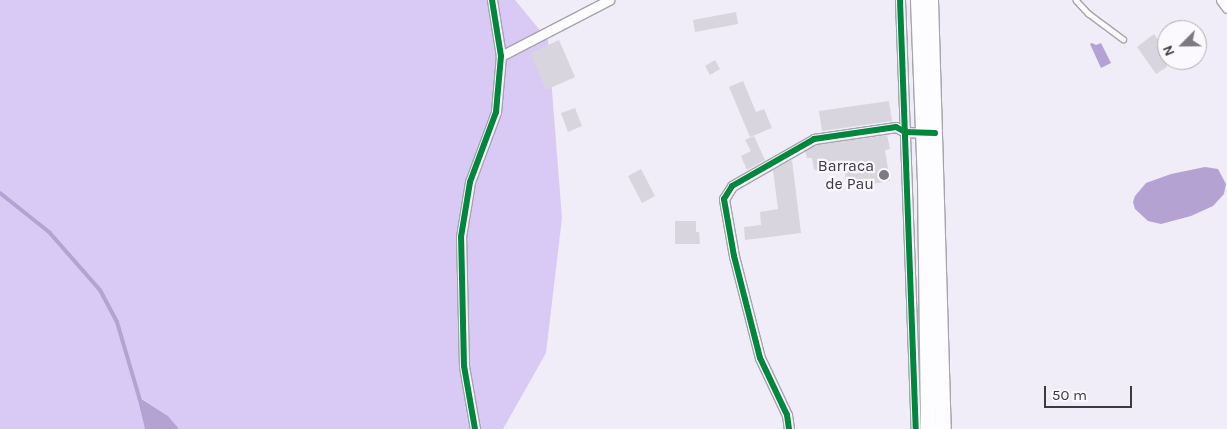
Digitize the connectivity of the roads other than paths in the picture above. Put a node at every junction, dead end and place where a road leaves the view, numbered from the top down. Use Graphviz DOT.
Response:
graph roads {
  1 [pos="492,0"];
  2 [pos="609,0"];
  3 [pos="900,0"];
  4 [pos="918,0"];
  5 [pos="930,0"];
  6 [pos="1076,0"];
  7 [pos="1222,0"];
  8 [pos="1227,8"];
  9 [pos="1123,39"];
  10 [pos="501,56"];
  11 [pos="905,132"];
  12 [pos="929,133"];
  13 [pos="475,429"];
  14 [pos="789,429"];
  15 [pos="916,429"];
  16 [pos="928,429"];
  17 [pos="943,429"];
  1 -- 10 [label="street"];
  2 -- 10 [label="street"];
  3 -- 11 [label="street"];
  4 -- 12 [label="main road"];
  5 -- 12 [label="main road"];
  6 -- 9 [label="lane"];
  7 -- 8 [label="street"];
  10 -- 13 [label="street"];
  11 -- 12 [label="street"];
  11 -- 14 [label="street"];
  11 -- 15 [label="street"];
  12 -- 16 [label="main road"];
  12 -- 17 [label="main road"];
}
